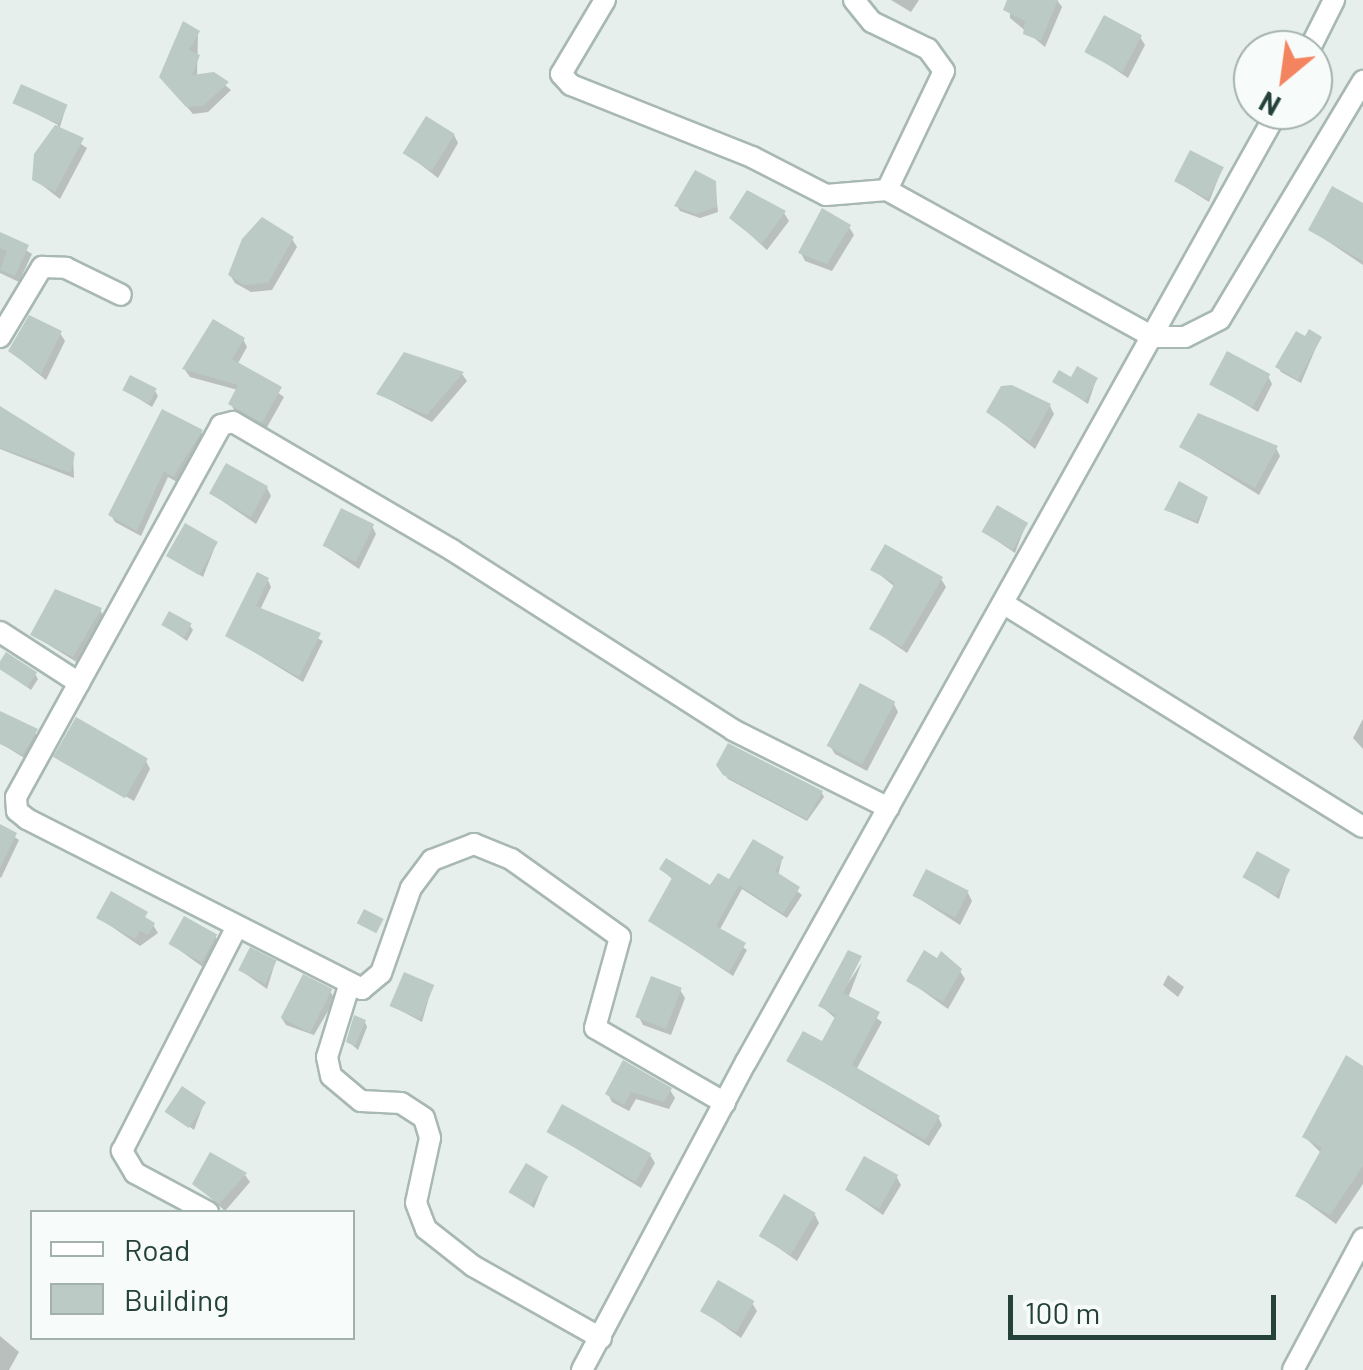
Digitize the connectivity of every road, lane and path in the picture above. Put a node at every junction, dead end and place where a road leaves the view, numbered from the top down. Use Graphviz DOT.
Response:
graph roads {
  1 [pos="605,0"];
  2 [pos="854,0"];
  3 [pos="1334,0"];
  4 [pos="1319,30"];
  5 [pos="1363,81"];
  6 [pos="1267,130"];
  7 [pos="887,190"];
  8 [pos="121,294"];
  9 [pos="1153,336"];
  10 [pos="0,337"];
  11 [pos="1006,604"];
  12 [pos="0,632"];
  13 [pos="78,684"];
  14 [pos="888,808"];
  15 [pos="1363,827"];
  16 [pos="236,928"];
  17 [pos="349,986"];
  18 [pos="725,1102"];
  19 [pos="204,1210"];
  20 [pos="1363,1239"];
  21 [pos="600,1338"];
  22 [pos="582,1370"];
  23 [pos="1293,1370"];
  1 -- 7 [label="street"];
  2 -- 7 [label="street"];
  3 -- 4 [label="street"];
  5 -- 9 [label="street"];
  6 -- 9 [label="street"];
  7 -- 9 [label="street"];
  8 -- 10 [label="street"];
  9 -- 11 [label="street"];
  11 -- 14 [label="street"];
  11 -- 15 [label="street"];
  12 -- 13 [label="street"];
  13 -- 14 [label="street"];
  13 -- 16 [label="street"];
  14 -- 18 [label="street"];
  16 -- 17 [label="street"];
  16 -- 19 [label="street"];
  17 -- 18 [label="street"];
  17 -- 21 [label="street"];
  18 -- 21 [label="street"];
  20 -- 23 [label="street"];
  21 -- 22 [label="street"];
}
